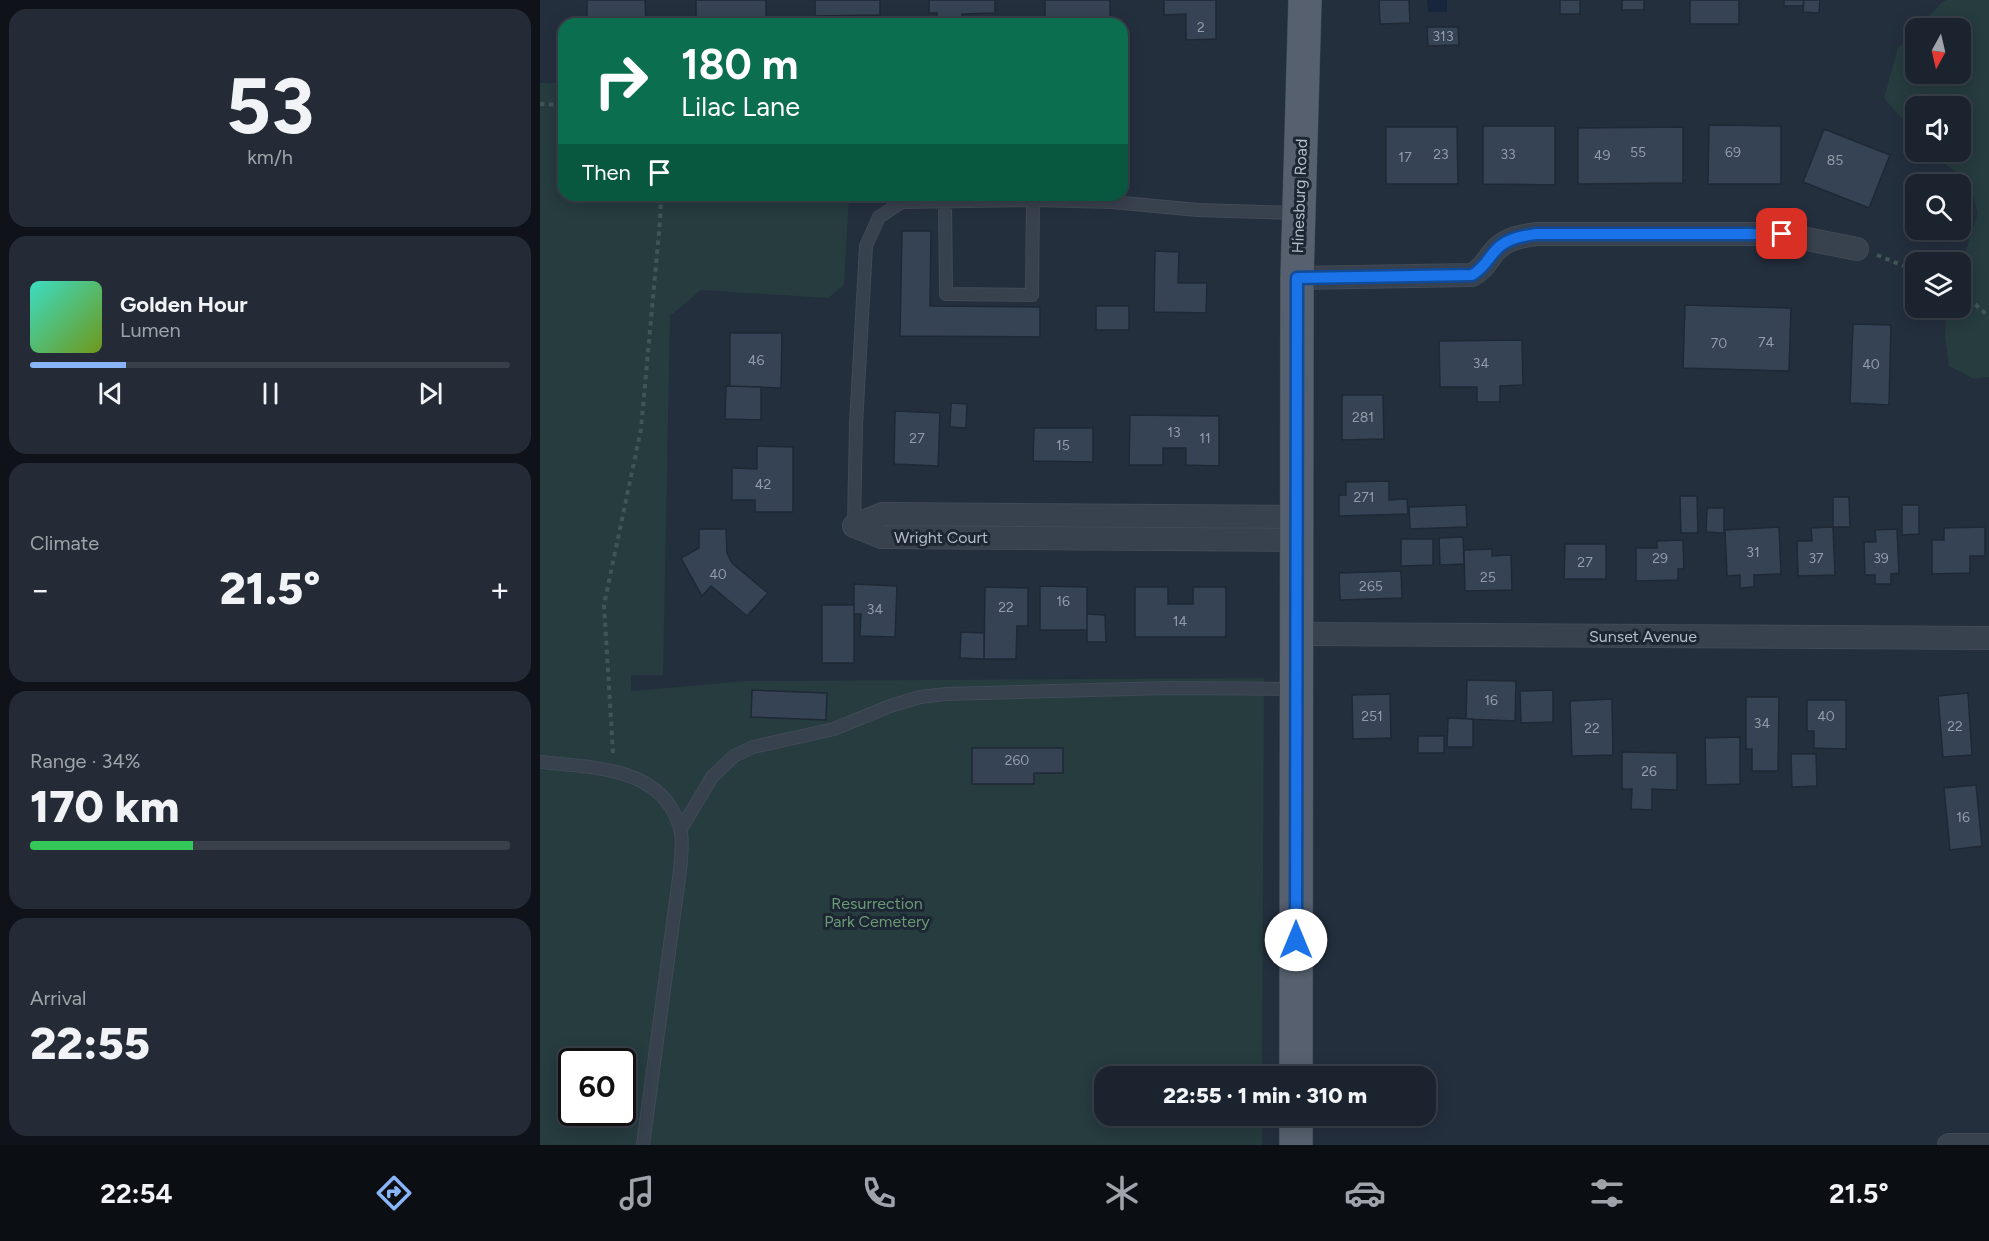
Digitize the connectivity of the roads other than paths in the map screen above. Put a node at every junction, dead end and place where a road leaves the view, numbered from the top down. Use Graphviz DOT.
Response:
graph roads {
  1 [pos="1305,0"];
  2 [pos="988,201"];
  3 [pos="1032,201"];
  4 [pos="1072,201"];
  5 [pos="945,202"];
  6 [pos="1299,213"];
  7 [pos="1857,249"];
  8 [pos="1297,278"];
  9 [pos="854,526"];
  10 [pos="1297,529"];
  11 [pos="1297,633"];
  12 [pos="1989,638"];
  13 [pos="1296,689"];
  14 [pos="540,762"];
  15 [pos="681,829"];
  16 [pos="1296,1066"];
  17 [pos="1296,1126"];
  18 [pos="643,1145"];
  19 [pos="1296,1145"];
  20 [pos="1949,1145"];
  21 [pos="1989,1145"];
  1 -- 6 [label="main road, Hinesburg Road"];
  2 -- 5 [label="lane"];
  3 -- 5 [label="lane"];
  4 -- 6 [label="lane"];
  5 -- 9 [label="lane"];
  6 -- 8 [label="main road, Hinesburg Road"];
  7 -- 8 [label="street"];
  8 -- 10 [label="main road, Hinesburg Road"];
  9 -- 10 [label="street, Wright Court"];
  10 -- 11 [label="main road, Hinesburg Road"];
  11 -- 12 [label="street, Sunset Avenue"];
  11 -- 13 [label="main road, Hinesburg Road"];
  13 -- 15 [label="lane"];
  13 -- 16 [label="main road, Hinesburg Road"];
  14 -- 15 [label="lane"];
  15 -- 18 [label="lane"];
  17 -- 19 [label="main road"];
  20 -- 21 [label="street"];
}
